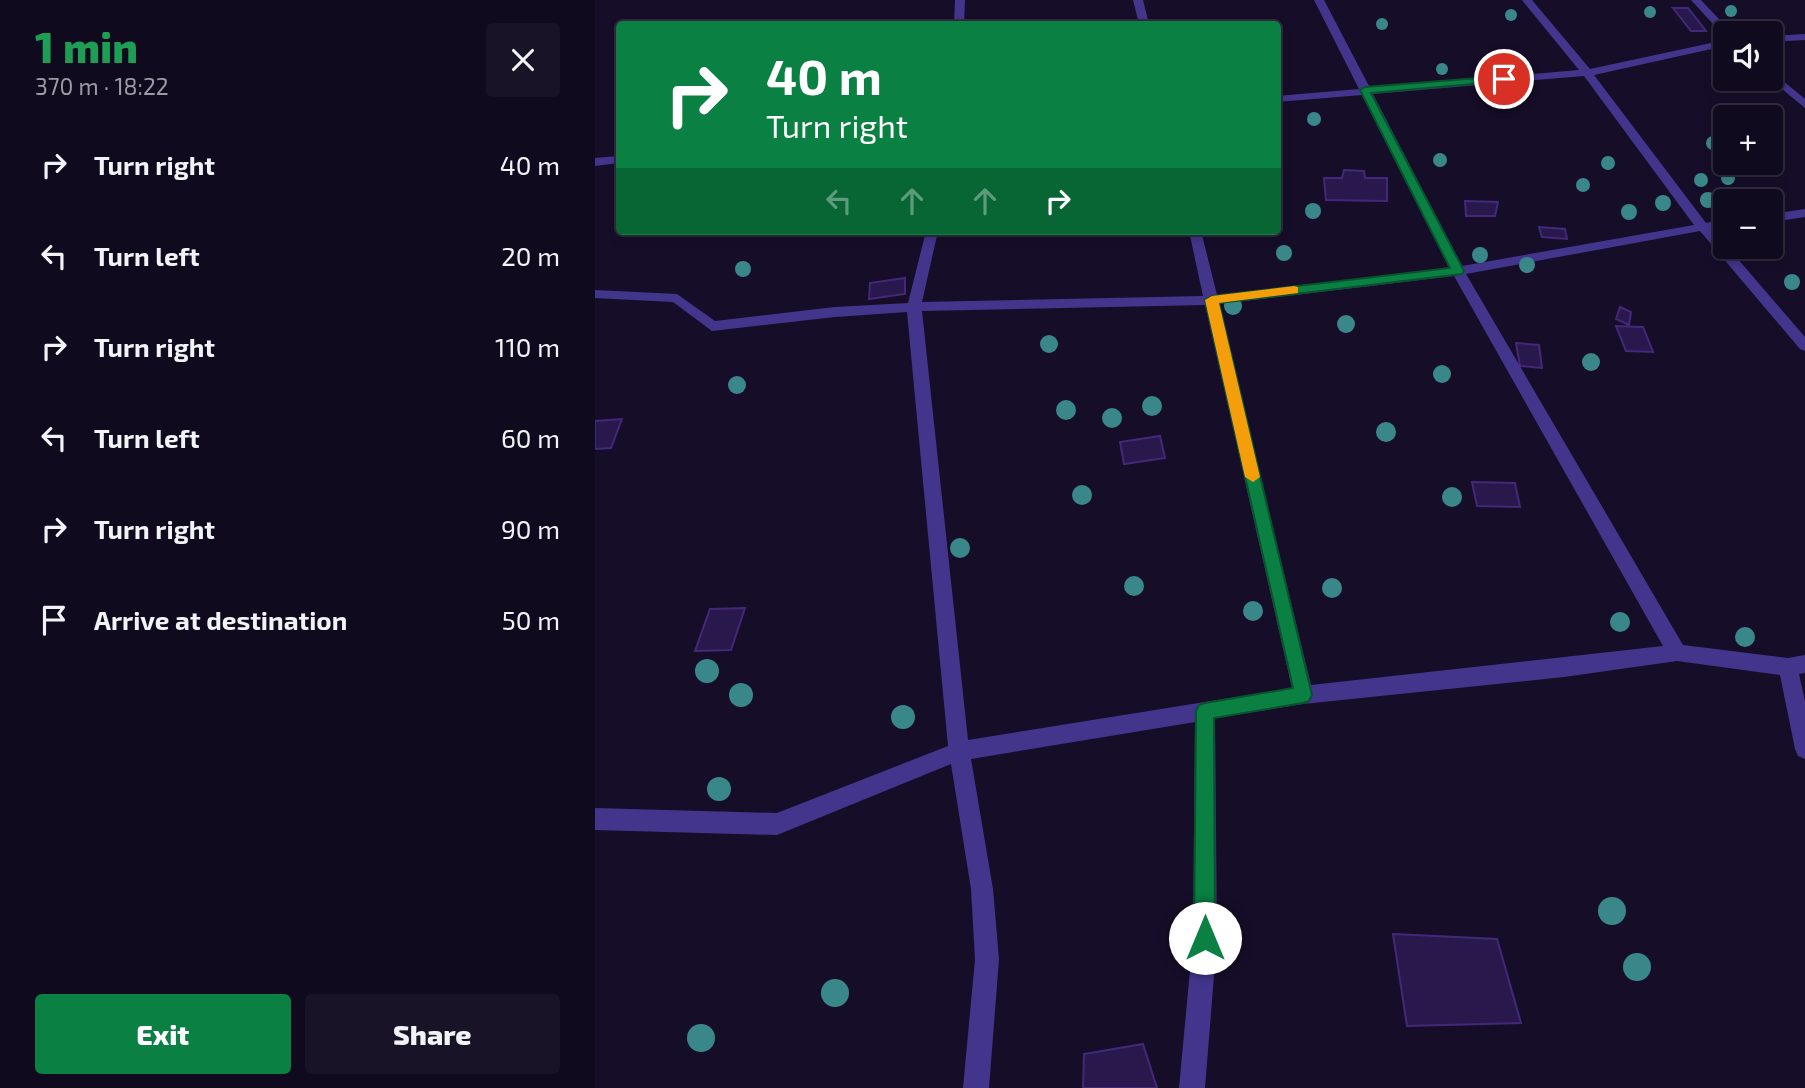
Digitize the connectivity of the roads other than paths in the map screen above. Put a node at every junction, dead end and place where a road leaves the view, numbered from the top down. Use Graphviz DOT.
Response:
graph roads {
  1 [pos="960,0"];
  2 [pos="1138,0"];
  3 [pos="1319,0"];
  4 [pos="1527,0"];
  5 [pos="1696,0"];
  6 [pos="959,21"];
  7 [pos="1143,21"];
  8 [pos="1716,21"];
  9 [pos="1805,37"];
  10 [pos="1783,38"];
  11 [pos="1713,46"];
  12 [pos="1587,73"];
  13 [pos="1783,85"];
  14 [pos="1365,90"];
  15 [pos="1281,99"];
  16 [pos="1805,105"];
  17 [pos="616,160"];
  18 [pos="595,162"];
  19 [pos="1805,214"];
  20 [pos="1783,217"];
  21 [pos="1713,225"];
  22 [pos="1702,226"];
  23 [pos="931,235"];
  24 [pos="1196,235"];
  25 [pos="1458,271"];
  26 [pos="595,293"];
  27 [pos="1212,300"];
  28 [pos="914,307"];
  29 [pos="1805,346"];
  30 [pos="1677,653"];
  31 [pos="1796,665"];
  32 [pos="1303,695"];
  33 [pos="1205,711"];
  34 [pos="1805,749"];
  35 [pos="959,751"];
  36 [pos="595,820"];
  37 [pos="976,1088"];
  38 [pos="1192,1088"];
  1 -- 6 [label="street"];
  2 -- 7 [label="street"];
  3 -- 14 [label="street"];
  4 -- 12 [label="street"];
  5 -- 8 [label="street"];
  9 -- 10 [label="street"];
  11 -- 12 [label="street"];
  12 -- 14 [label="street"];
  12 -- 22 [label="street"];
  13 -- 16 [label="street"];
  14 -- 15 [label="street"];
  14 -- 25 [label="street"];
  17 -- 18 [label="street"];
  19 -- 20 [label="street"];
  21 -- 22 [label="street"];
  22 -- 25 [label="street"];
  22 -- 29 [label="street"];
  23 -- 28 [label="street"];
  24 -- 27 [label="street"];
  25 -- 27 [label="street"];
  25 -- 30 [label="street"];
  26 -- 28 [label="street"];
  27 -- 28 [label="street"];
  27 -- 32 [label="street"];
  28 -- 35 [label="street"];
  30 -- 31 [label="street"];
  30 -- 32 [label="street"];
  31 -- 34 [label="street"];
  32 -- 33 [label="street"];
  33 -- 35 [label="street"];
  33 -- 38 [label="street"];
  35 -- 36 [label="street"];
  35 -- 37 [label="street"];
}
